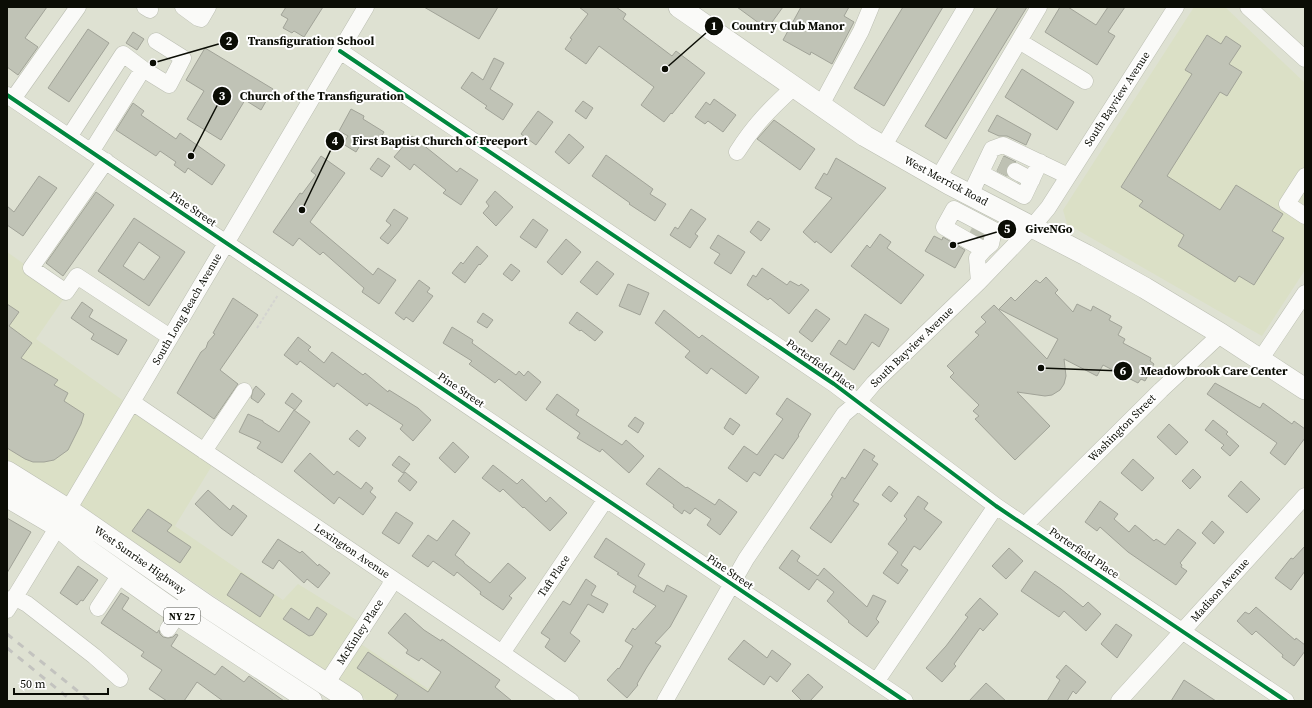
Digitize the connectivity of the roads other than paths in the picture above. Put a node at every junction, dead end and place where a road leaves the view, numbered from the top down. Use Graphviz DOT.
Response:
graph roads {
  1 [pos="78,7"];
  2 [pos="183,7"];
  3 [pos="208,7"];
  4 [pos="366,7"];
  5 [pos="679,7"];
  6 [pos="871,7"];
  7 [pos="966,7"];
  8 [pos="1039,7"];
  9 [pos="1176,7"];
  10 [pos="1248,7"];
  11 [pos="156,41"];
  12 [pos="1019,41"];
  13 [pos="340,51"];
  14 [pos="1305,59"];
  15 [pos="144,69"];
  16 [pos="1085,81"];
  17 [pos="794,87"];
  18 [pos="10,97"];
  19 [pos="821,105"];
  20 [pos="69,137"];
  21 [pos="883,147"];
  22 [pos="91,152"];
  23 [pos="737,152"];
  24 [pos="106,161"];
  25 [pos="1040,162"];
  26 [pos="1015,171"];
  27 [pos="981,173"];
  28 [pos="1068,176"];
  29 [pos="1305,176"];
  30 [pos="938,178"];
  31 [pos="1028,188"];
  32 [pos="961,198"];
  33 [pos="1052,201"];
  34 [pos="1305,216"];
  35 [pos="985,230"];
  36 [pos="226,242"];
  37 [pos="1005,254"];
  38 [pos="979,282"];
  39 [pos="1305,293"];
  40 [pos="1221,334"];
  41 [pos="170,337"];
  42 [pos="1260,360"];
  43 [pos="1305,389"];
  44 [pos="244,391"];
  45 [pos="132,402"];
  46 [pos="858,402"];
  47 [pos="204,451"];
  48 [pos="7,472"];
  49 [pos="7,496"];
  50 [pos="1305,496"];
  51 [pos="606,499"];
  52 [pos="996,506"];
  53 [pos="63,518"];
  54 [pos="1025,525"];
  55 [pos="121,573"];
  56 [pos="394,580"];
  57 [pos="732,584"];
  58 [pos="190,594"];
  59 [pos="11,603"];
  60 [pos="98,608"];
  61 [pos="173,621"];
  62 [pos="1183,630"];
  63 [pos="502,652"];
  64 [pos="120,679"];
  65 [pos="876,682"];
  66 [pos="326,684"];
  67 [pos="311,701"];
  68 [pos="352,701"];
  69 [pos="571,701"];
  70 [pos="665,701"];
  71 [pos="905,701"];
  72 [pos="1119,701"];
  73 [pos="1286,701"];
  1 -- 18 [label="street"];
  2 -- 3 [label="street"];
  4 -- 13 [label="street, South Long Beach Avenue"];
  5 -- 17 [label="main road, West Merrick Road"];
  6 -- 19 [label="street"];
  7 -- 21 [label="street"];
  8 -- 12 [label="street"];
  9 -- 28 [label="street, South Bayview Avenue"];
  10 -- 14 [label="street"];
  11 -- 15 [label="street"];
  12 -- 16 [label="street"];
  12 -- 30 [label="street"];
  13 -- 36 [label="street, South Long Beach Avenue"];
  13 -- 46 [label="street, Porterfield Place"];
  15 -- 20 [label="street"];
  15 -- 22 [label="street"];
  17 -- 19 [label="main road, West Merrick Road"];
  17 -- 23 [label="street"];
  18 -- 20 [label="street, Pine Street"];
  19 -- 21 [label="main road, West Merrick Road"];
  20 -- 22 [label="street, Pine Street"];
  21 -- 30 [label="main road, West Merrick Road"];
  22 -- 24 [label="street, Pine Street"];
  24 -- 36 [label="street, Pine Street"];
  24 -- 41 [label="street"];
  25 -- 27 [label="street"];
  25 -- 28 [label="street"];
  25 -- 31 [label="street"];
  26 -- 31 [label="street"];
  27 -- 31 [label="street"];
  27 -- 32 [label="street"];
  28 -- 33 [label="street, South Bayview Avenue"];
  29 -- 34 [label="street"];
  30 -- 32 [label="main road, West Merrick Road"];
  31 -- 33 [label="street"];
  31 -- 35 [label="street"];
  32 -- 35 [label="main road, West Merrick Road"];
  32 -- 35 [label="street"];
  32 -- 35 [label="street"];
  33 -- 35 [label="street, South Bayview Avenue"];
  35 -- 37 [label="street, South Bayview Avenue"];
  35 -- 37 [label="street"];
  35 -- 38 [label="street"];
  35 -- 40 [label="main road, West Merrick Road"];
  36 -- 41 [label="street, South Long Beach Avenue"];
  36 -- 51 [label="street, Pine Street"];
  37 -- 38 [label="street, South Bayview Avenue"];
  38 -- 46 [label="street, South Bayview Avenue"];
  39 -- 42 [label="street"];
  40 -- 42 [label="main road, West Merrick Road"];
  40 -- 54 [label="street, Washington Street"];
  41 -- 45 [label="street, South Long Beach Avenue"];
  42 -- 43 [label="main road, West Merrick Road"];
  44 -- 47 [label="street"];
  45 -- 47 [label="street, Lexington Avenue"];
  45 -- 53 [label="street, South Long Beach Avenue"];
  46 -- 52 [label="street, Porterfield Place"];
  46 -- 57 [label="street, South Bayview Avenue"];
  47 -- 56 [label="street, Lexington Avenue"];
  48 -- 53 [label="highway, West Sunrise Highway / NY 27"];
  49 -- 53 [label="highway, West Sunrise Highway / NY 27"];
  50 -- 62 [label="street, Madison Avenue"];
  51 -- 57 [label="street, Pine Street"];
  51 -- 63 [label="street, Taft Place"];
  52 -- 54 [label="street, Porterfield Place"];
  52 -- 65 [label="street"];
  53 -- 55 [label="highway, West Sunrise Highway / NY 27"];
  53 -- 58 [label="highway, West Sunrise Highway / NY 27"];
  53 -- 59 [label="street, South Long Beach Avenue"];
  54 -- 62 [label="street, Porterfield Place"];
  55 -- 60 [label="street"];
  55 -- 61 [label="highway, West Sunrise Highway / NY 27"];
  56 -- 63 [label="street, Lexington Avenue"];
  56 -- 66 [label="street, McKinley Place"];
  57 -- 65 [label="street, Pine Street"];
  57 -- 70 [label="street, South Bayview Avenue"];
  58 -- 61 [label="street"];
  58 -- 66 [label="highway, West Sunrise Highway / NY 27"];
  59 -- 64 [label="street"];
  61 -- 67 [label="highway, West Sunrise Highway / NY 27"];
  62 -- 72 [label="street, Madison Avenue"];
  62 -- 73 [label="street, Porterfield Place"];
  63 -- 69 [label="street, Lexington Avenue"];
  65 -- 71 [label="street, Pine Street"];
  66 -- 68 [label="highway, West Sunrise Highway / NY 27"];
}
